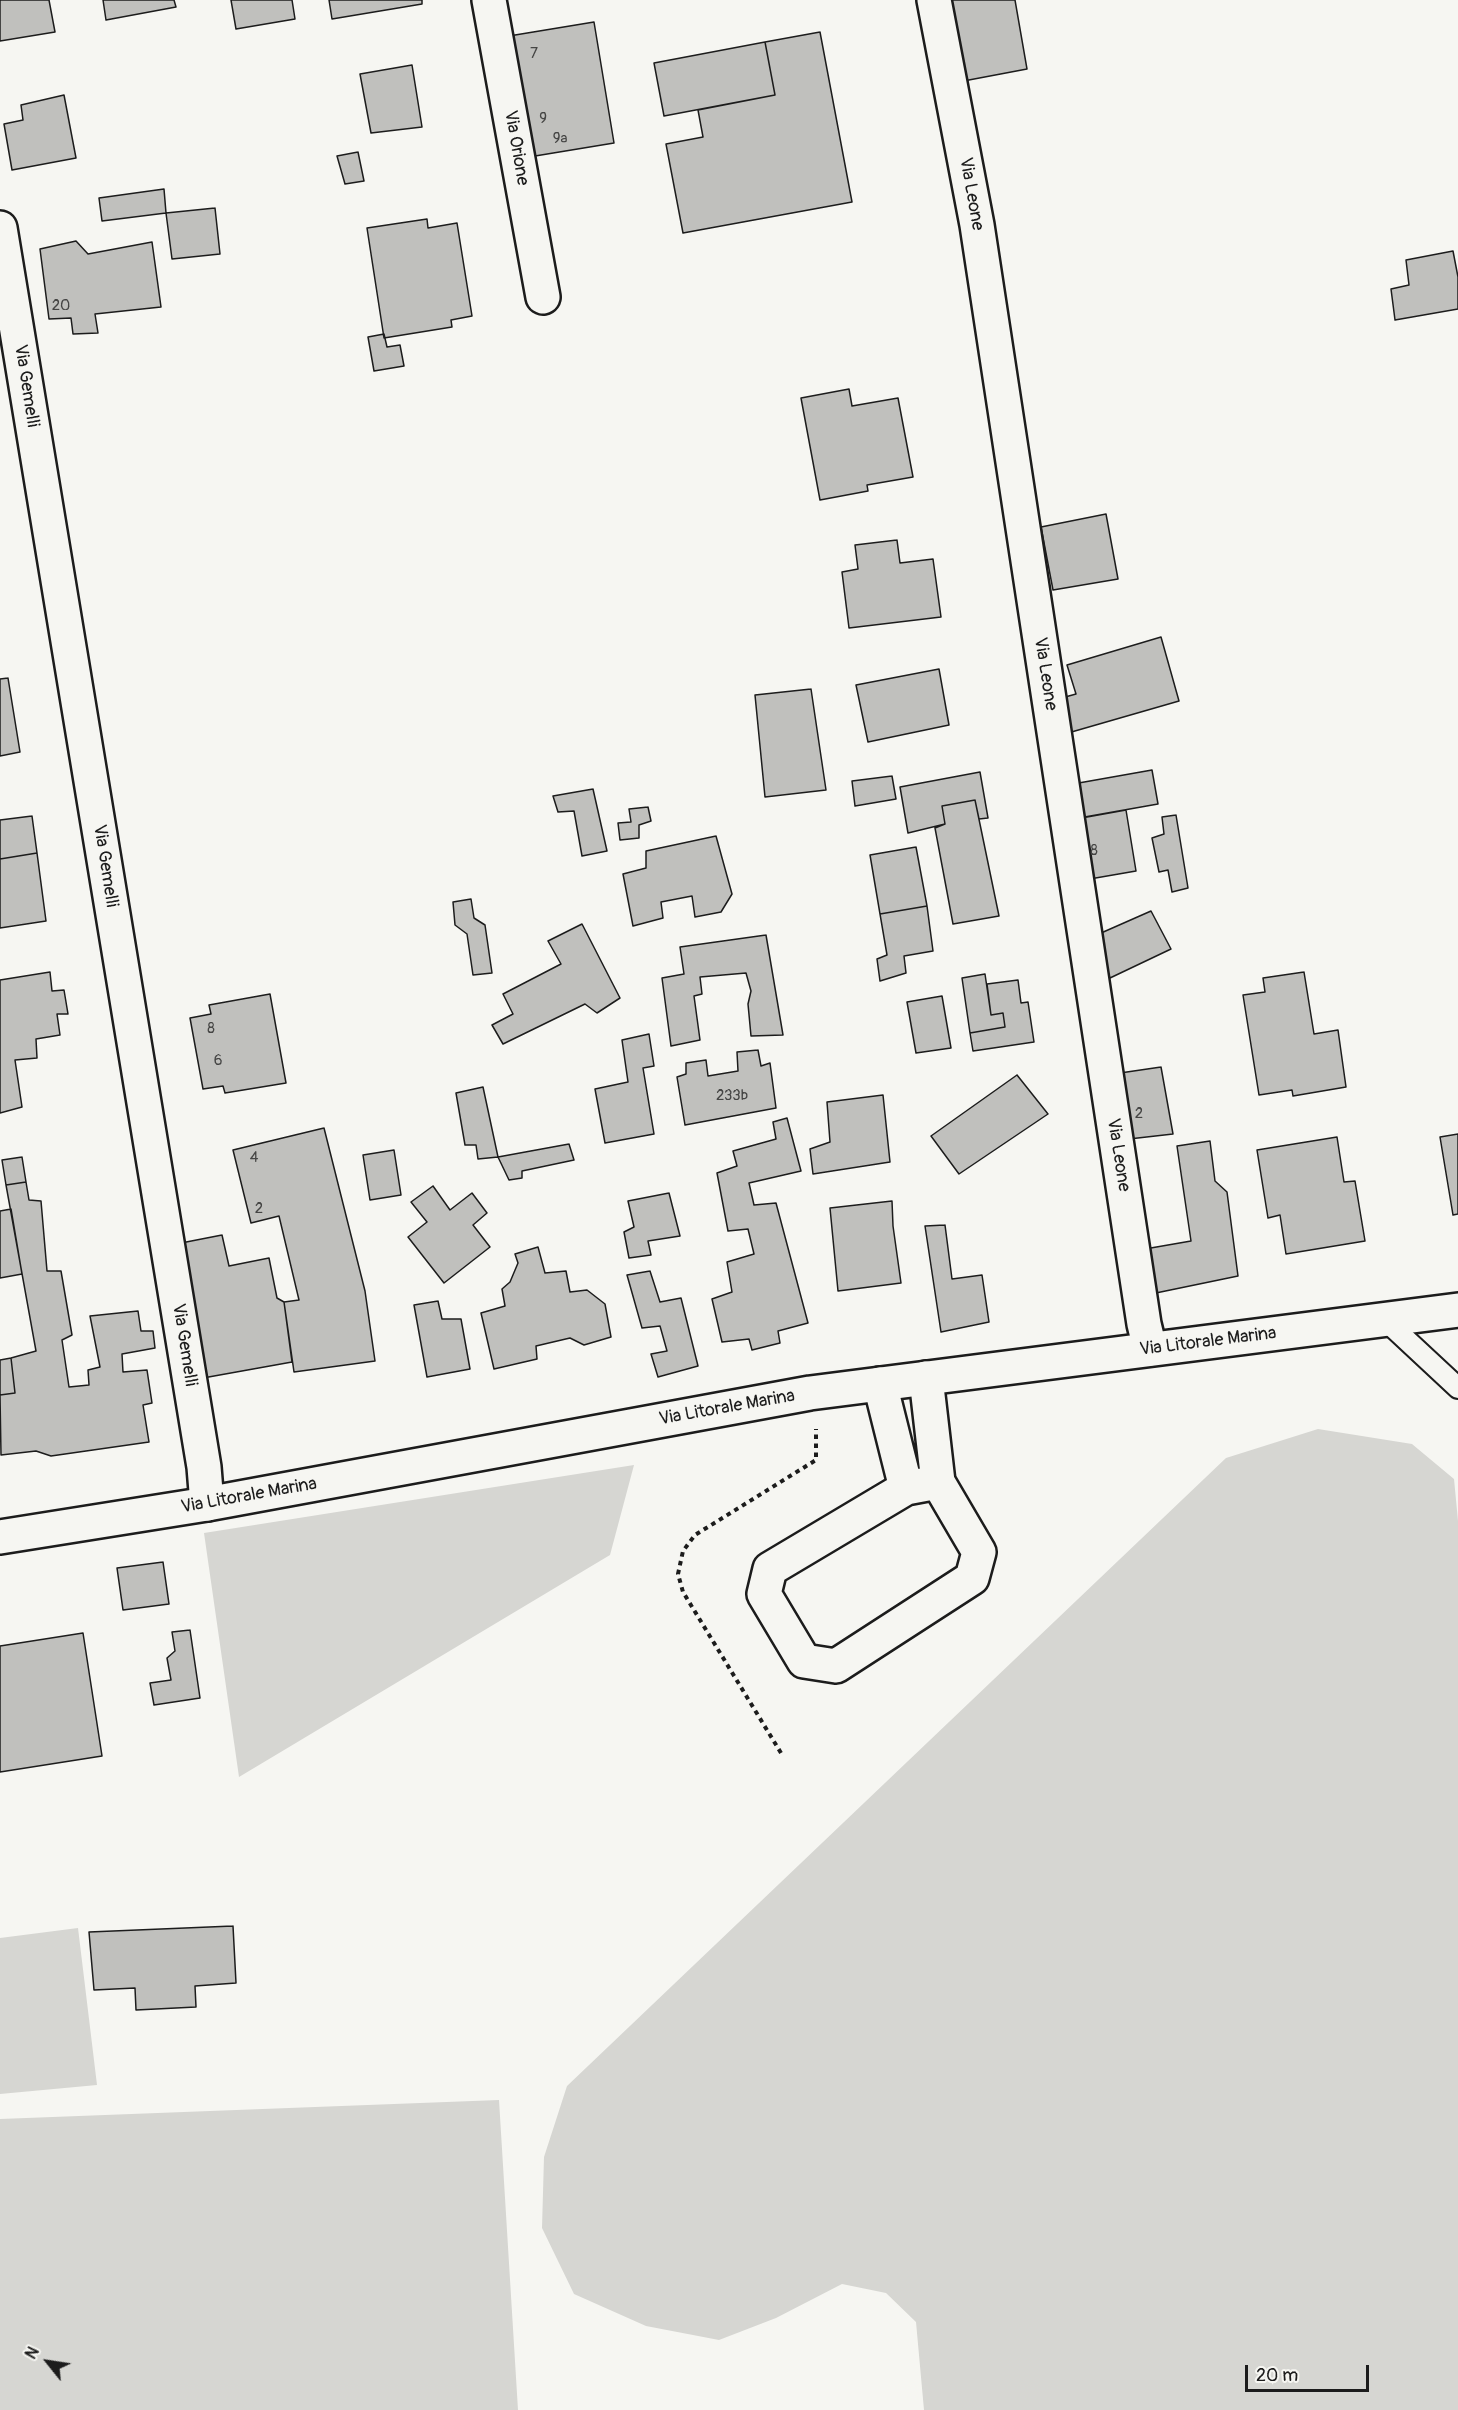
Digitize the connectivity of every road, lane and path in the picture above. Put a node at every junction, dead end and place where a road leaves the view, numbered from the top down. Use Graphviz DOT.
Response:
graph roads {
  1 [pos="489,0"];
  2 [pos="934,0"];
  3 [pos="0,228"];
  4 [pos="543,297"];
  5 [pos="1458,1310"];
  6 [pos="1384,1319"];
  7 [pos="1150,1350"];
  8 [pos="926,1378"];
  9 [pos="880,1384"];
  10 [pos="1458,1388"];
  11 [pos="938,1482"];
  12 [pos="906,1488"];
  13 [pos="207,1504"];
  14 [pos="0,1537"];
  1 -- 4 [label="street, Via Orione"];
  2 -- 7 [label="street, Via Leone"];
  3 -- 13 [label="street, Via Gemelli"];
  5 -- 6 [label="street, Via Litorale Marina"];
  6 -- 7 [label="street, Via Litorale Marina"];
  6 -- 10 [label="lane"];
  7 -- 8 [label="street, Via Litorale Marina"];
  8 -- 9 [label="street, Via Litorale Marina"];
  8 -- 11 [label="street"];
  9 -- 12 [label="street"];
  9 -- 13 [label="street, Via Litorale Marina"];
  11 -- 12 [label="street"];
  11 -- 12 [label="street"];
  13 -- 14 [label="street, Via Litorale Marina"];
}
